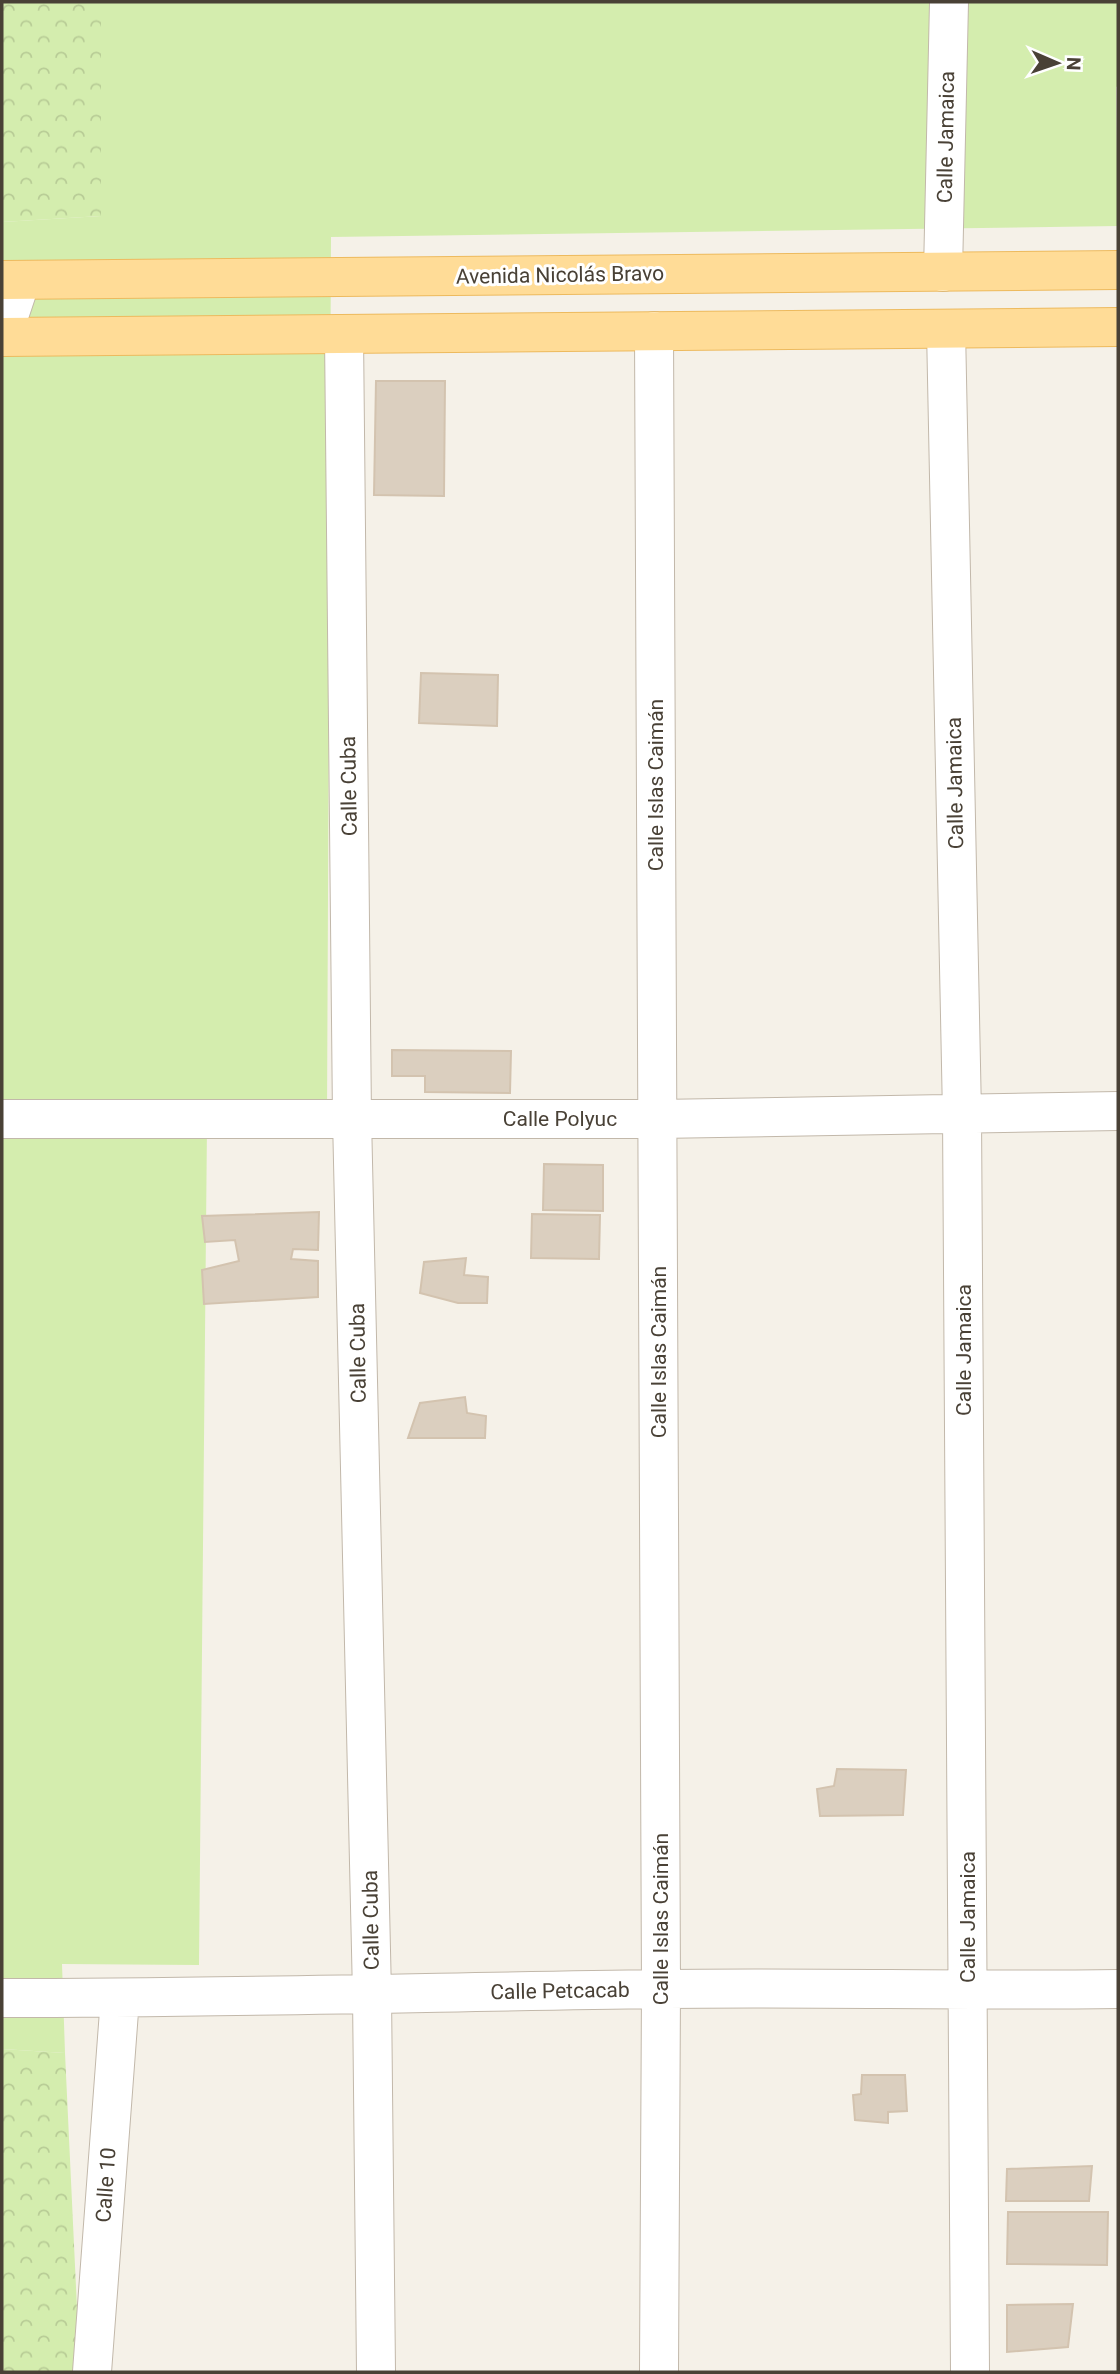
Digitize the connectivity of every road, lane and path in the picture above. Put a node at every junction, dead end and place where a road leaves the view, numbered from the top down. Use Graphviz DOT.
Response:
graph roads {
  1 [pos="949,2"];
  2 [pos="1118,270"];
  3 [pos="943,272"];
  4 [pos="11,280"];
  5 [pos="1118,327"];
  6 [pos="946,329"];
  7 [pos="654,331"];
  8 [pos="344,334"];
  9 [pos="2,337"];
  10 [pos="1118,1111"];
  11 [pos="962,1114"];
  12 [pos="352,1118"];
  13 [pos="2,1119"];
  14 [pos="658,1119"];
  15 [pos="661,1989"];
  16 [pos="1118,1989"];
  17 [pos="969,1991"];
  18 [pos="372,1994"];
  19 [pos="2,1998"];
  20 [pos="120,1998"];
  21 [pos="92,2372"];
  22 [pos="376,2372"];
  23 [pos="659,2372"];
  24 [pos="970,2372"];
  1 -- 3 [label="street, Calle Jamaica"];
  2 -- 3 [label="main road, Avenida Nicolás Bravo"];
  3 -- 4 [label="main road, Avenida Nicolás Bravo"];
  4 -- 9 [label="street"];
  5 -- 6 [label="main road"];
  6 -- 7 [label="main road"];
  6 -- 11 [label="street, Calle Jamaica"];
  7 -- 8 [label="main road"];
  7 -- 14 [label="street, Calle Islas Caimán"];
  8 -- 9 [label="main road"];
  8 -- 12 [label="street, Calle Cuba"];
  10 -- 11 [label="street, Calle Polyuc"];
  11 -- 14 [label="street, Calle Polyuc"];
  11 -- 17 [label="street, Calle Jamaica"];
  12 -- 13 [label="street, Calle Polyuc"];
  12 -- 14 [label="street, Calle Polyuc"];
  12 -- 18 [label="street, Calle Cuba"];
  14 -- 15 [label="street, Calle Islas Caimán"];
  15 -- 17 [label="street, Calle Petcacab"];
  15 -- 18 [label="street, Calle Petcacab"];
  15 -- 23 [label="street, Calle Islas Caimán"];
  16 -- 17 [label="street, Calle Petcacab"];
  17 -- 24 [label="street, Calle Jamaica"];
  18 -- 20 [label="street, Calle Petcacab"];
  18 -- 22 [label="street, Calle Cuba"];
  19 -- 20 [label="street, Calle Petcacab"];
  20 -- 21 [label="street, Calle 10"];
}
